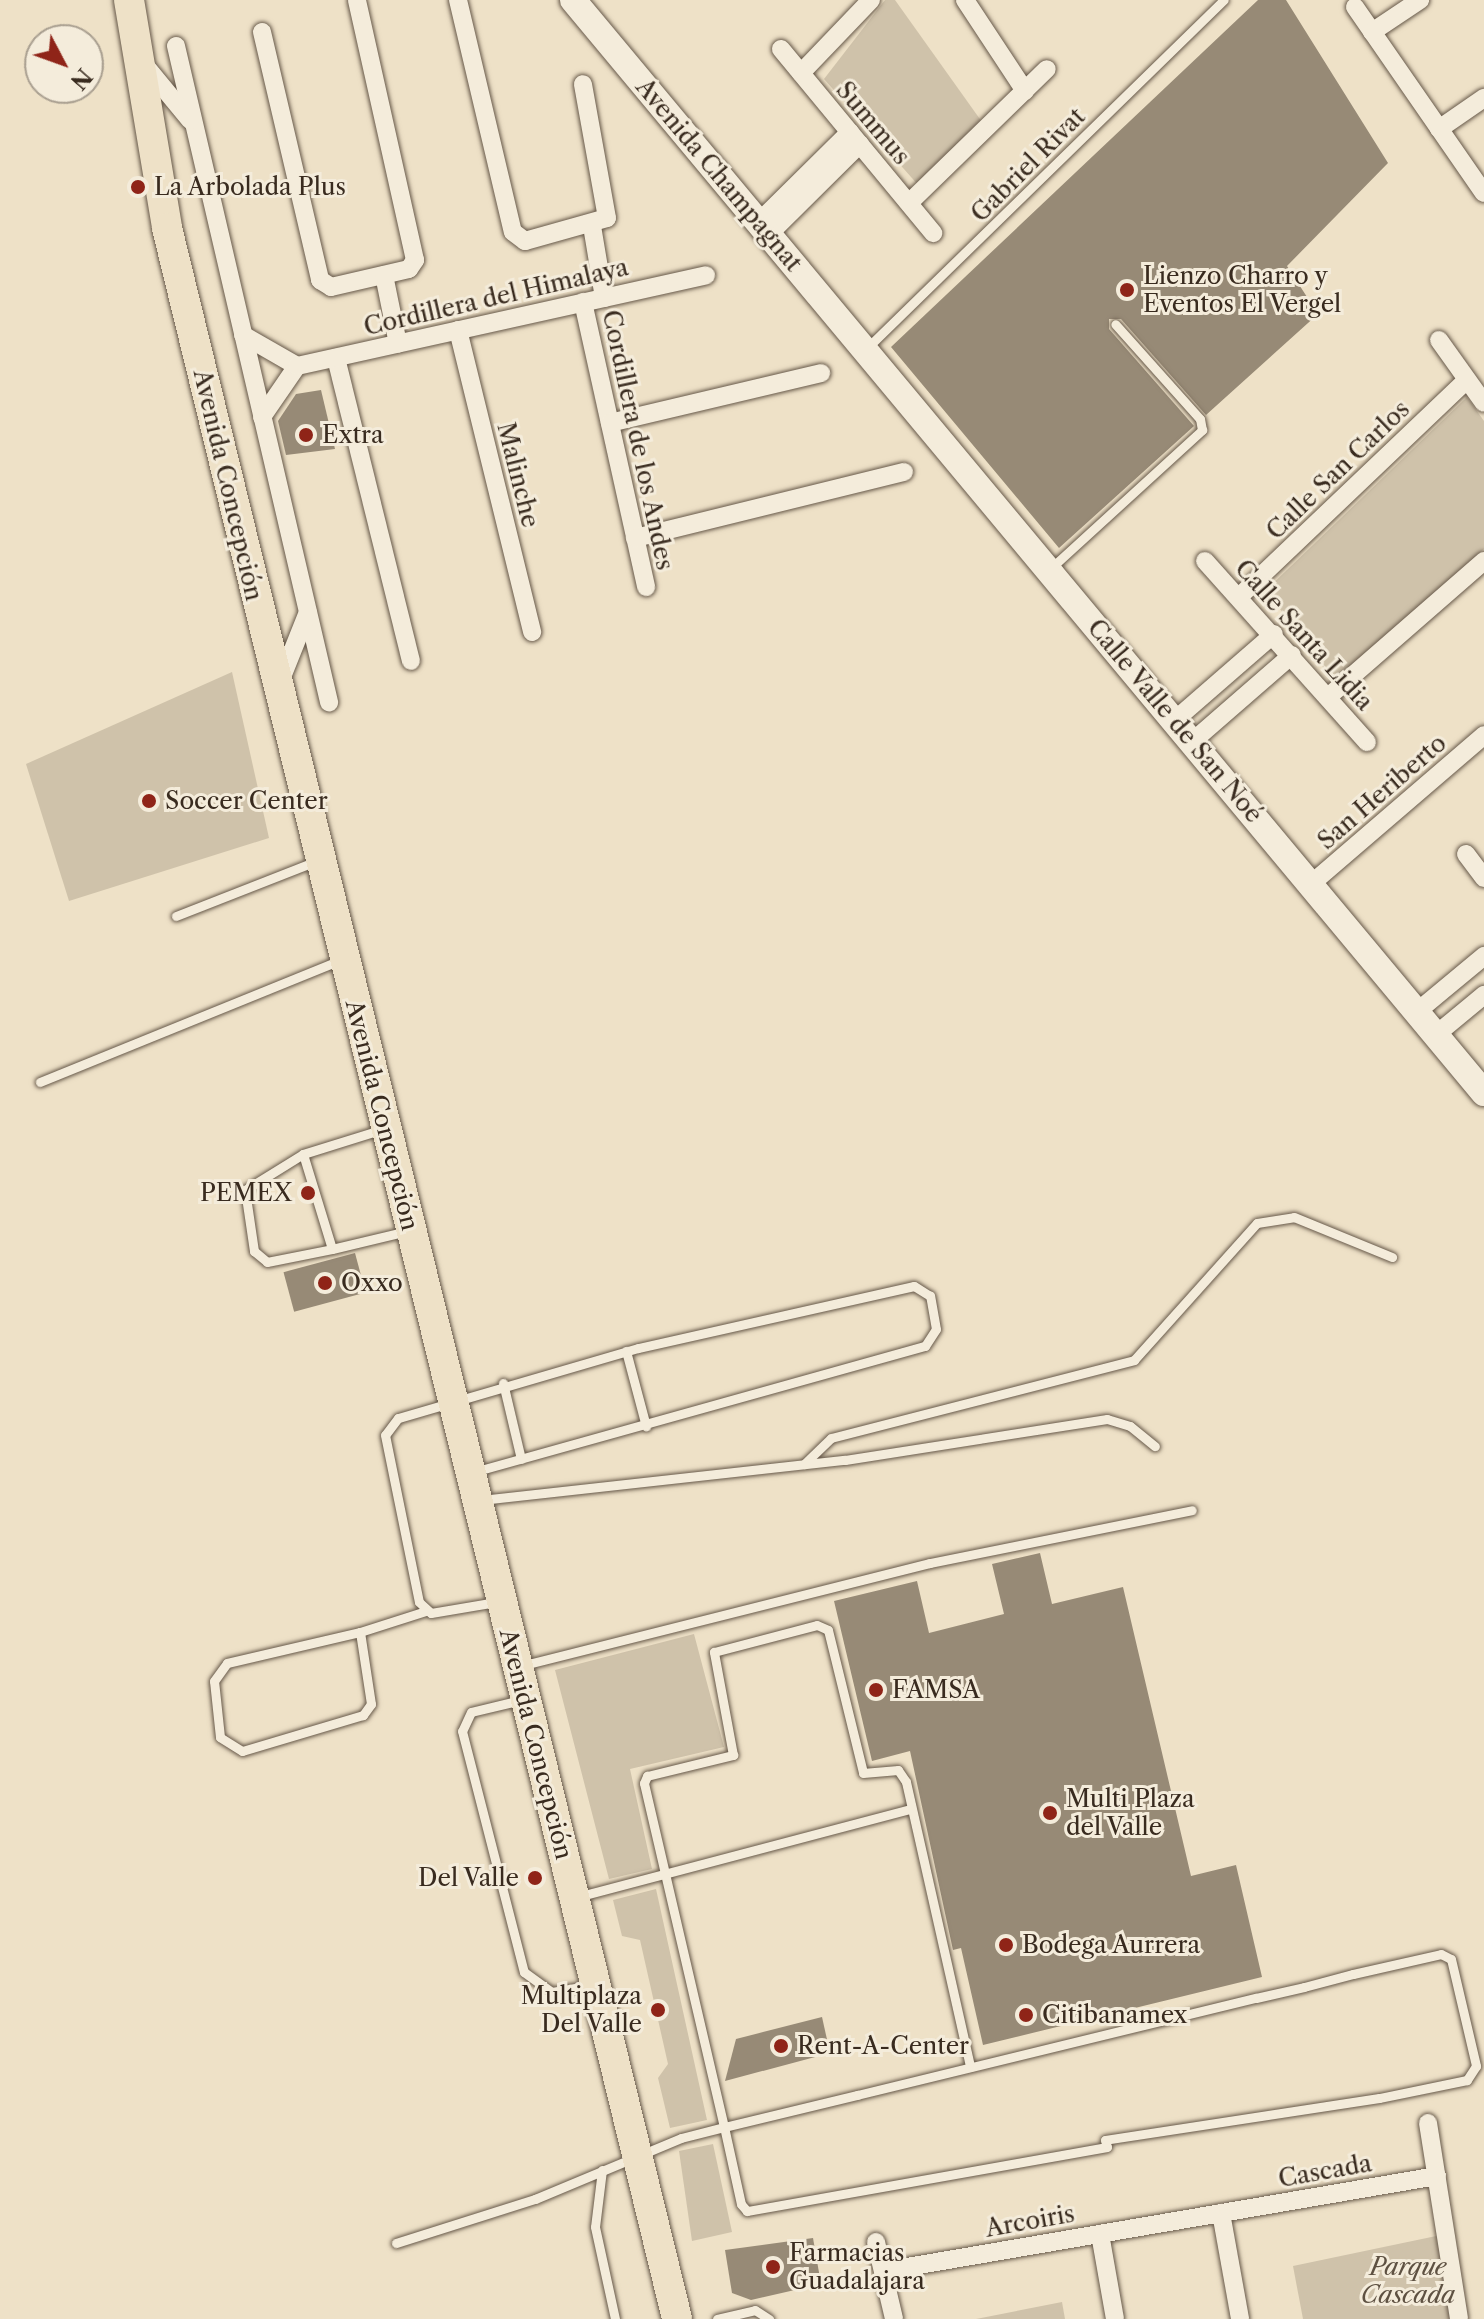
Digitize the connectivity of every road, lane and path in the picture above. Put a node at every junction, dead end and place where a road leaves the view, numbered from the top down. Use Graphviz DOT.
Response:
graph roads {
  1 [pos="129,0"];
  2 [pos="357,0"];
  3 [pos="458,0"];
  4 [pos="573,0"];
  5 [pos="871,0"];
  6 [pos="965,0"];
  7 [pos="1420,0"];
  8 [pos="1221,3"];
  9 [pos="1355,7"];
  10 [pos="262,32"];
  11 [pos="1372,32"];
  12 [pos="176,46"];
  13 [pos="781,49"];
  14 [pos="134,52"];
  15 [pos="1047,69"];
  16 [pos="801,73"];
  17 [pos="583,84"];
  18 [pos="1025,91"];
  19 [pos="1484,98"];
  20 [pos="194,126"];
  21 [pos="1439,129"];
  22 [pos="855,138"];
  23 [pos="1484,193"];
  24 [pos="909,203"];
  25 [pos="592,226"];
  26 [pos="764,228"];
  27 [pos="933,233"];
  28 [pos="384,275"];
  29 [pos="706,275"];
  30 [pos="604,298"];
  31 [pos="583,302"];
  32 [pos="1115,324"];
  33 [pos="458,330"];
  34 [pos="243,335"];
  35 [pos="1439,340"];
  36 [pos="398,344"];
  37 [pos="865,349"];
  38 [pos="336,358"];
  39 [pos="297,366"];
  40 [pos="821,373"];
  41 [pos="1467,380"];
  42 [pos="1484,403"];
  43 [pos="262,417"];
  44 [pos="610,423"];
  45 [pos="904,472"];
  46 [pos="635,538"];
  47 [pos="1205,561"];
  48 [pos="1484,561"];
  49 [pos="1048,570"];
  50 [pos="646,587"];
  51 [pos="1241,595"];
  52 [pos="308,612"];
  53 [pos="532,632"];
  54 [pos="1274,634"];
  55 [pos="1292,655"];
  56 [pos="411,661"];
  57 [pos="277,688"];
  58 [pos="1328,697"];
  59 [pos="329,702"];
  60 [pos="1175,720"];
  61 [pos="1484,735"];
  62 [pos="1193,741"];
  63 [pos="1367,742"];
  64 [pos="1466,854"];
  65 [pos="319,860"];
  66 [pos="1484,878"];
  67 [pos="1311,884"];
  68 [pos="176,916"];
  69 [pos="1484,956"];
  70 [pos="343,958"];
  71 [pos="1484,995"];
  72 [pos="1419,1010"];
  73 [pos="1438,1033"];
  74 [pos="40,1082"];
  75 [pos="1484,1093"];
  76 [pos="385,1128"];
  77 [pos="303,1154"];
  78 [pos="410,1230"];
  79 [pos="332,1249"];
  80 [pos="1392,1257"];
  81 [pos="626,1351"];
  82 [pos="503,1383"];
  83 [pos="451,1397"];
  84 [pos="646,1426"];
  85 [pos="1155,1446"];
  86 [pos="521,1459"];
  87 [pos="804,1464"];
  88 [pos="473,1487"];
  89 [pos="1192,1510"];
  90 [pos="501,1601"];
  91 [pos="426,1611"];
  92 [pos="360,1632"];
  93 [pos="517,1667"];
  94 [pos="525,1699"];
  95 [pos="910,1809"];
  96 [pos="665,1874"];
  97 [pos="574,1898"];
  98 [pos="592,1985"];
  99 [pos="970,2067"];
  100 [pos="1428,2123"];
  101 [pos="724,2127"];
  102 [pos="637,2156"];
  103 [pos="602,2170"];
  104 [pos="1437,2176"];
  105 [pos="1221,2213"];
  106 [pos="1100,2234"];
  107 [pos="876,2242"];
  108 [pos="396,2243"];
  109 [pos="884,2271"];
  110 [pos="615,2319"];
  111 [pos="677,2319"];
  112 [pos="717,2319"];
  113 [pos="769,2319"];
  114 [pos="894,2319"];
  115 [pos="1115,2319"];
  116 [pos="1240,2319"];
  117 [pos="1459,2319"];
  1 -- 14 [label="main road, Avenida Concepción"];
  2 -- 28 [label="street"];
  3 -- 25 [label="street"];
  4 -- 26 [label="street, Avenida Champagnat"];
  5 -- 16 [label="street, Summus"];
  6 -- 18 [label="street"];
  7 -- 11 [label="street"];
  8 -- 37 [label="lane, Gabriel Rivat"];
  9 -- 11 [label="street"];
  10 -- 28 [label="street"];
  11 -- 21 [label="street"];
  12 -- 20 [label="street"];
  13 -- 16 [label="street, Summus"];
  14 -- 20 [label="street"];
  14 -- 57 [label="main road, Avenida Concepción"];
  15 -- 18 [label="street, Summus"];
  16 -- 22 [label="street, Summus"];
  17 -- 25 [label="street"];
  18 -- 24 [label="street, Summus"];
  19 -- 21 [label="street"];
  20 -- 34 [label="street"];
  21 -- 23 [label="street"];
  22 -- 24 [label="street, Summus"];
  22 -- 26 [label="street"];
  24 -- 27 [label="street, Summus"];
  25 -- 30 [label="street"];
  26 -- 37 [label="street, Avenida Champagnat"];
  28 -- 36 [label="street"];
  29 -- 30 [label="street, Cordillera del Himalaya"];
  30 -- 31 [label="street, Cordillera del Himalaya"];
  31 -- 33 [label="street, Cordillera del Himalaya"];
  31 -- 44 [label="street, Cordillera de los Andes"];
  32 -- 49 [label="lane"];
  33 -- 36 [label="street, Cordillera del Himalaya"];
  33 -- 53 [label="street, Malinche"];
  34 -- 39 [label="street"];
  34 -- 43 [label="street"];
  35 -- 41 [label="street"];
  36 -- 38 [label="street, Cordillera del Himalaya"];
  37 -- 49 [label="street, Calle Valle de San Noé"];
  38 -- 39 [label="street, Cordillera del Himalaya"];
  38 -- 56 [label="street"];
  39 -- 43 [label="street"];
  40 -- 44 [label="street"];
  41 -- 42 [label="street"];
  41 -- 51 [label="street, Calle San Carlos"];
  43 -- 52 [label="street"];
  44 -- 46 [label="street, Cordillera de los Andes"];
  45 -- 46 [label="street"];
  46 -- 50 [label="street, Cordillera de los Andes"];
  47 -- 51 [label="street, Calle Santa Lidia"];
  48 -- 58 [label="street"];
  49 -- 60 [label="street, Calle Valle de San Noé"];
  51 -- 54 [label="street, Calle Santa Lidia"];
  52 -- 57 [label="street"];
  52 -- 59 [label="street"];
  54 -- 55 [label="street, Calle Santa Lidia"];
  54 -- 60 [label="street"];
  55 -- 58 [label="street, Calle Santa Lidia"];
  55 -- 62 [label="street"];
  57 -- 65 [label="main road, Avenida Concepción"];
  58 -- 63 [label="street, Calle Santa Lidia"];
  60 -- 62 [label="street, Calle Valle de San Noé"];
  61 -- 67 [label="street, San Heriberto"];
  62 -- 67 [label="street, Calle Valle de San Noé"];
  64 -- 66 [label="street"];
  65 -- 68 [label="lane"];
  65 -- 70 [label="main road, Avenida Concepción"];
  67 -- 72 [label="street, Calle Valle de San Noé"];
  69 -- 72 [label="street"];
  70 -- 74 [label="lane"];
  70 -- 76 [label="main road, Avenida Concepción"];
  71 -- 73 [label="street"];
  72 -- 73 [label="street, Calle Valle de San Noé"];
  73 -- 75 [label="street, Calle Valle de San Noé"];
  76 -- 77 [label="lane"];
  76 -- 78 [label="main road, Avenida Concepción"];
  77 -- 79 [label="lane"];
  77 -- 79 [label="lane"];
  78 -- 79 [label="lane"];
  78 -- 83 [label="main road, Avenida Concepción"];
  80 -- 87 [label="lane"];
  81 -- 82 [label="lane"];
  81 -- 84 [label="lane"];
  81 -- 84 [label="lane"];
  82 -- 83 [label="lane"];
  82 -- 86 [label="lane"];
  83 -- 88 [label="main road, Avenida Concepción"];
  83 -- 91 [label="lane"];
  84 -- 86 [label="lane"];
  85 -- 87 [label="lane"];
  86 -- 88 [label="lane"];
  87 -- 88 [label="lane"];
  88 -- 90 [label="main road, Avenida Concepción"];
  89 -- 93 [label="lane"];
  90 -- 91 [label="lane"];
  90 -- 93 [label="main road, Avenida Concepción"];
  91 -- 92 [label="lane"];
  92 -- 92 [label="lane"];
  93 -- 94 [label="main road, Avenida Concepción"];
  94 -- 97 [label="main road, Avenida Concepción"];
  94 -- 98 [label="lane"];
  95 -- 96 [label="lane"];
  95 -- 96 [label="lane"];
  95 -- 99 [label="lane"];
  96 -- 97 [label="lane"];
  96 -- 101 [label="lane"];
  97 -- 98 [label="main road, Avenida Concepción"];
  98 -- 102 [label="main road, Avenida Concepción"];
  99 -- 101 [label="lane"];
  99 -- 101 [label="lane"];
  100 -- 104 [label="street"];
  101 -- 102 [label="lane"];
  102 -- 103 [label="lane"];
  102 -- 111 [label="main road, Avenida Concepción"];
  103 -- 108 [label="lane"];
  103 -- 110 [label="lane"];
  104 -- 105 [label="street, Cascada"];
  104 -- 117 [label="street"];
  105 -- 106 [label="street, Cascada"];
  105 -- 116 [label="street"];
  106 -- 109 [label="street, Arcoiris"];
  106 -- 115 [label="street, Arcoiris"];
  107 -- 109 [label="street"];
  109 -- 114 [label="street"];
  112 -- 113 [label="lane"];
}
